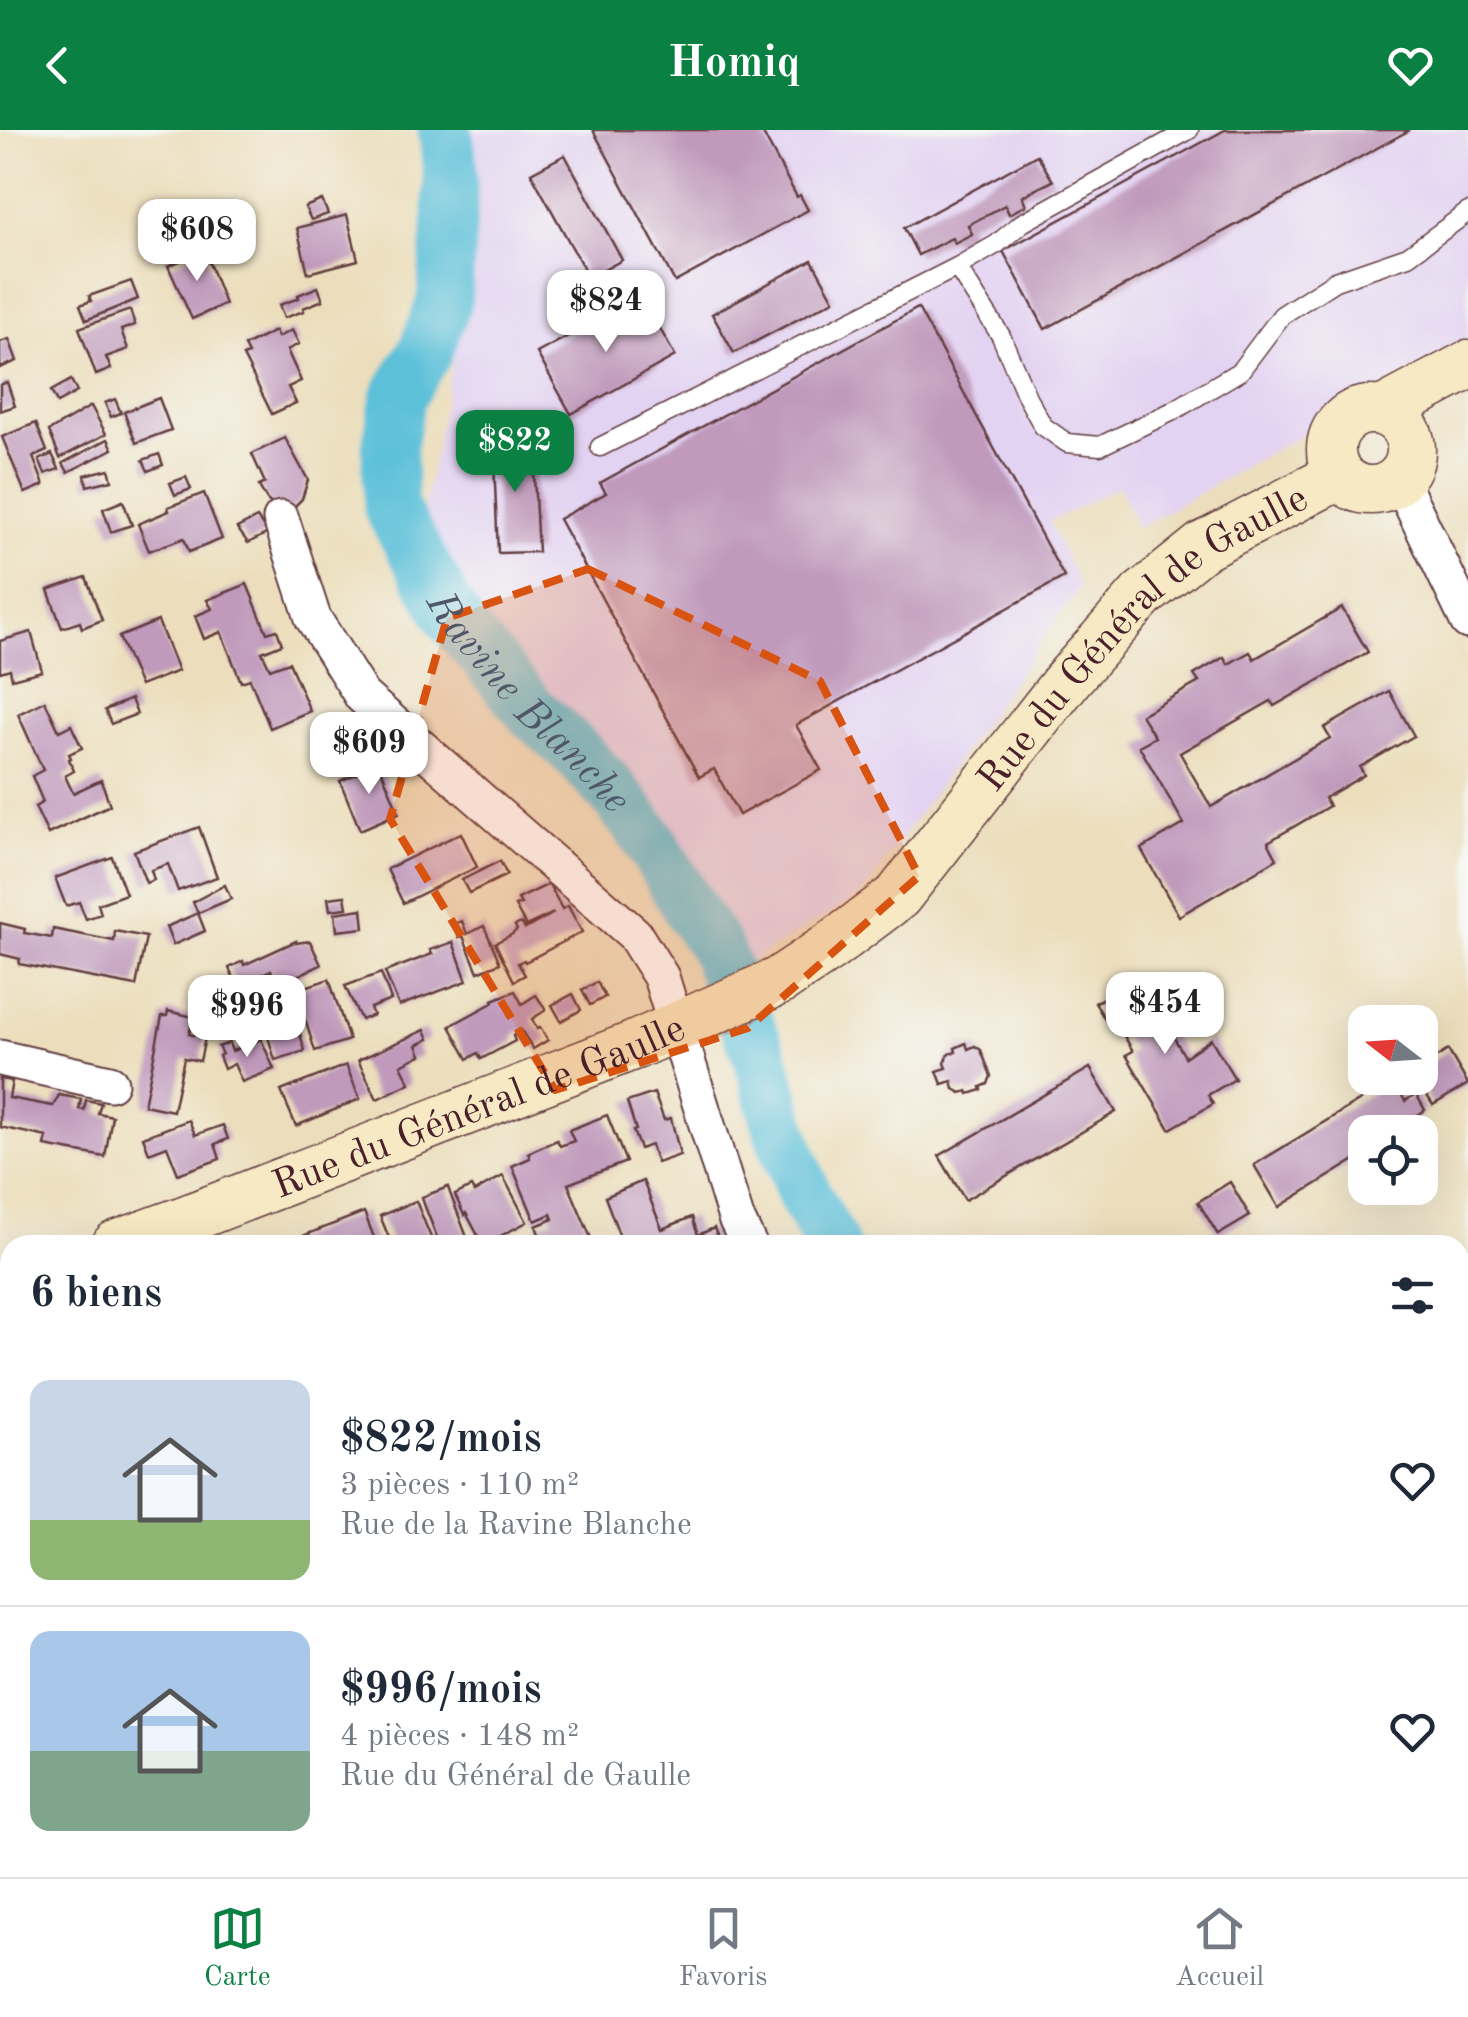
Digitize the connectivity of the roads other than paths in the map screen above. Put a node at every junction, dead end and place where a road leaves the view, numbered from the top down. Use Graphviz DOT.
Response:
graph roads {
  1 [pos="1189,130"];
  2 [pos="1468,212"];
  3 [pos="957,267"];
  4 [pos="1468,365"];
  5 [pos="1468,396"];
  6 [pos="1397,443"];
  7 [pos="600,447"];
  8 [pos="1338,463"];
  9 [pos="281,519"];
  10 [pos="1468,621"];
  11 [pos="687,1021"];
  12 [pos="0,1058"];
  13 [pos="110,1083"];
  14 [pos="144,1235"];
  15 [pos="744,1235"];
  1 -- 3 [label="lane"];
  2 -- 3 [label="lane"];
  3 -- 7 [label="lane"];
  4 -- 6 [label="main road"];
  5 -- 6 [label="main road"];
  6 -- 8 [label="main road"];
  6 -- 8 [label="main road"];
  6 -- 10 [label="street"];
  8 -- 11 [label="main road, Rue du Général de Gaulle"];
  9 -- 11 [label="street"];
  11 -- 14 [label="main road, Rue du Général de Gaulle"];
  11 -- 15 [label="street"];
  12 -- 13 [label="street"];
}
